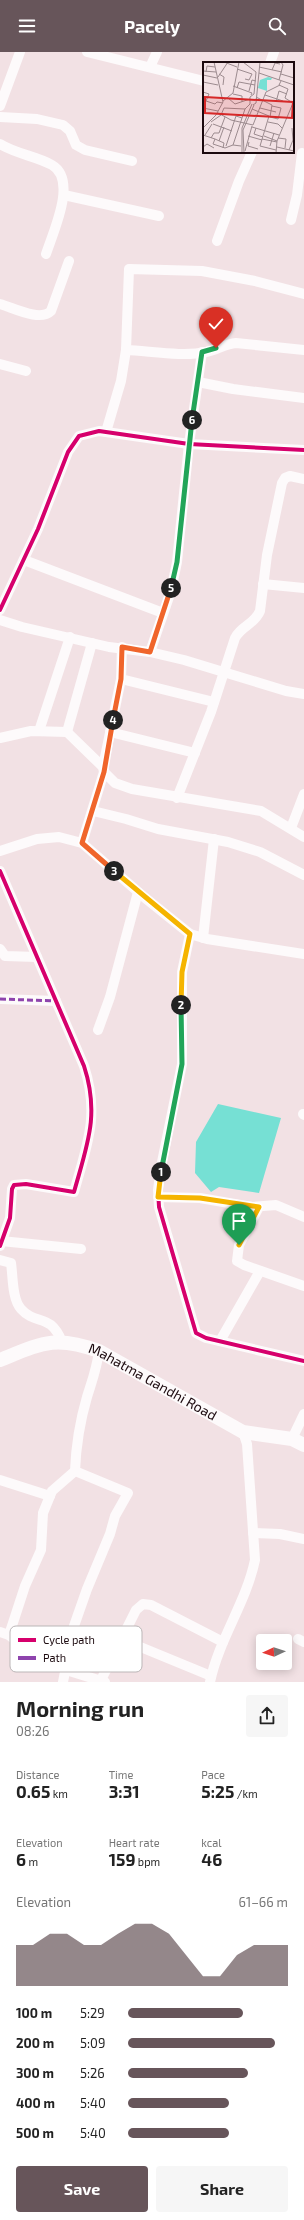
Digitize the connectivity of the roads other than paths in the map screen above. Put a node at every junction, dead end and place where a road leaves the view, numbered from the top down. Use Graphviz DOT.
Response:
graph roads {
  1 [pos="20,52"];
  2 [pos="87,52"];
  3 [pos="157,52"];
  4 [pos="274,52"];
  5 [pos="101,54"];
  6 [pos="270,62"];
  7 [pos="150,68"];
  8 [pos="203,81"];
  9 [pos="0,106"];
  10 [pos="0,117"];
  11 [pos="0,144"];
  12 [pos="300,152"];
  13 [pos="252,153"];
  14 [pos="132,161"];
  15 [pos="64,195"];
  16 [pos="159,216"];
  17 [pos="291,220"];
  18 [pos="217,241"];
  19 [pos="46,254"];
  20 [pos="69,261"];
  21 [pos="304,294"];
  22 [pos="0,304"];
  23 [pos="126,350"];
  24 [pos="304,350"];
  25 [pos="202,352"];
  26 [pos="0,364"];
  27 [pos="26,371"];
  28 [pos="198,382"];
  29 [pos="304,398"];
  30 [pos="106,432"];
  31 [pos="189,444"];
  32 [pos="304,450"];
  33 [pos="304,478"];
  34 [pos="24,560"];
  35 [pos="263,584"];
  36 [pos="304,588"];
  37 [pos="0,610"];
  38 [pos="163,613"];
  39 [pos="0,620"];
  40 [pos="70,637"];
  41 [pos="92,642"];
  42 [pos="122,647"];
  43 [pos="150,652"];
  44 [pos="224,672"];
  45 [pos="121,679"];
  46 [pos="304,694"];
  47 [pos="214,702"];
  48 [pos="39,731"];
  49 [pos="68,732"];
  50 [pos="110,732"];
  51 [pos="0,738"];
  52 [pos="196,753"];
  53 [pos="103,773"];
  54 [pos="304,794"];
  55 [pos="177,798"];
  56 [pos="94,808"];
  57 [pos="291,828"];
  58 [pos="304,837"];
  59 [pos="214,839"];
  60 [pos="82,843"];
  61 [pos="1,851"];
  62 [pos="0,871"];
  63 [pos="304,875"];
  64 [pos="138,892"];
  65 [pos="190,934"];
  66 [pos="203,938"];
  67 [pos="0,949"];
  68 [pos="304,954"];
  69 [pos="37,956"];
  70 [pos="0,999"];
  71 [pos="56,1000"];
  72 [pos="98,1030"];
  73 [pos="158,1197"];
  74 [pos="259,1207"];
  75 [pos="304,1217"];
  76 [pos="0,1244"];
  77 [pos="81,1249"];
  78 [pos="0,1260"];
  79 [pos="260,1271"];
  80 [pos="304,1286"];
  81 [pos="220,1340"];
  82 [pos="62,1342"];
  83 [pos="99,1351"];
  84 [pos="0,1360"];
  85 [pos="304,1361"];
  86 [pos="304,1414"];
  87 [pos="243,1432"];
  88 [pos="298,1442"];
  89 [pos="74,1471"];
  90 [pos="0,1480"];
  91 [pos="50,1496"];
  92 [pos="253,1533"];
  93 [pos="304,1539"];
  94 [pos="74,1626"];
  95 [pos="128,1626"];
  96 [pos="5,1634"];
  97 [pos="223,1642"];
  98 [pos="142,1648"];
  99 [pos="65,1672"];
  100 [pos="79,1672"];
  101 [pos="211,1679"];
  102 [pos="103,1681"];
  103 [pos="63,1682"];
  1 -- 9 [label="street"];
  2 -- 5 [label="street"];
  3 -- 7 [label="street"];
  4 -- 6 [label="street"];
  5 -- 7 [label="street"];
  7 -- 8 [label="street"];
  10 -- 14 [label="street"];
  11 -- 15 [label="street"];
  12 -- 17 [label="street"];
  13 -- 18 [label="street"];
  15 -- 16 [label="street"];
  15 -- 19 [label="street"];
  20 -- 22 [label="street"];
  21 -- 23 [label="street"];
  23 -- 25 [label="street"];
  23 -- 30 [label="street"];
  24 -- 25 [label="street"];
  25 -- 28 [label="street"];
  26 -- 27 [label="street"];
  28 -- 29 [label="street"];
  28 -- 31 [label="street"];
  30 -- 31 [label="street"];
  30 -- 34 [label="street"];
  31 -- 32 [label="street"];
  31 -- 38 [label="street"];
  33 -- 35 [label="street"];
  34 -- 37 [label="street"];
  34 -- 38 [label="street"];
  35 -- 36 [label="street"];
  35 -- 44 [label="street"];
  38 -- 43 [label="street"];
  39 -- 40 [label="street"];
  40 -- 41 [label="street"];
  40 -- 48 [label="street"];
  41 -- 42 [label="street"];
  41 -- 49 [label="street"];
  42 -- 43 [label="street"];
  42 -- 45 [label="street"];
  43 -- 44 [label="street"];
  44 -- 46 [label="street"];
  44 -- 47 [label="street"];
  45 -- 47 [label="street"];
  45 -- 50 [label="street"];
  47 -- 52 [label="street"];
  48 -- 49 [label="street"];
  48 -- 51 [label="street"];
  49 -- 53 [label="street"];
  50 -- 52 [label="street"];
  50 -- 53 [label="street"];
  52 -- 55 [label="street"];
  53 -- 55 [label="street"];
  53 -- 56 [label="street"];
  54 -- 57 [label="street"];
  55 -- 57 [label="street"];
  56 -- 59 [label="street"];
  56 -- 60 [label="street"];
  57 -- 58 [label="street"];
  59 -- 63 [label="street"];
  59 -- 66 [label="street"];
  60 -- 61 [label="street"];
  60 -- 64 [label="street"];
  62 -- 69 [label="street"];
  64 -- 65 [label="street"];
  64 -- 72 [label="street"];
  65 -- 66 [label="street"];
  65 -- 73 [label="street"];
  66 -- 68 [label="street"];
  67 -- 69 [label="street"];
  69 -- 71 [label="street"];
  70 -- 71 [label="street"];
  71 -- 76 [label="street"];
  73 -- 74 [label="street"];
  73 -- 81 [label="street"];
  74 -- 75 [label="street"];
  74 -- 79 [label="street"];
  76 -- 77 [label="street"];
  78 -- 82 [label="street"];
  79 -- 80 [label="street"];
  79 -- 81 [label="street"];
  81 -- 85 [label="street"];
  82 -- 83 [label="main road, Mahatma Gandhi Road"];
  82 -- 84 [label="main road, Mahatma Gandhi Road"];
  83 -- 87 [label="main road, Mahatma Gandhi Road"];
  83 -- 89 [label="street"];
  86 -- 88 [label="street"];
  87 -- 88 [label="main road, Mahatma Gandhi Road"];
  87 -- 92 [label="street"];
  89 -- 91 [label="street"];
  89 -- 94 [label="street"];
  90 -- 91 [label="street"];
  91 -- 96 [label="street"];
  92 -- 93 [label="street"];
  92 -- 97 [label="street"];
  95 -- 97 [label="street"];
  97 -- 101 [label="street"];
  98 -- 101 [label="street"];
  99 -- 103 [label="street"];
  100 -- 102 [label="street"];
}
